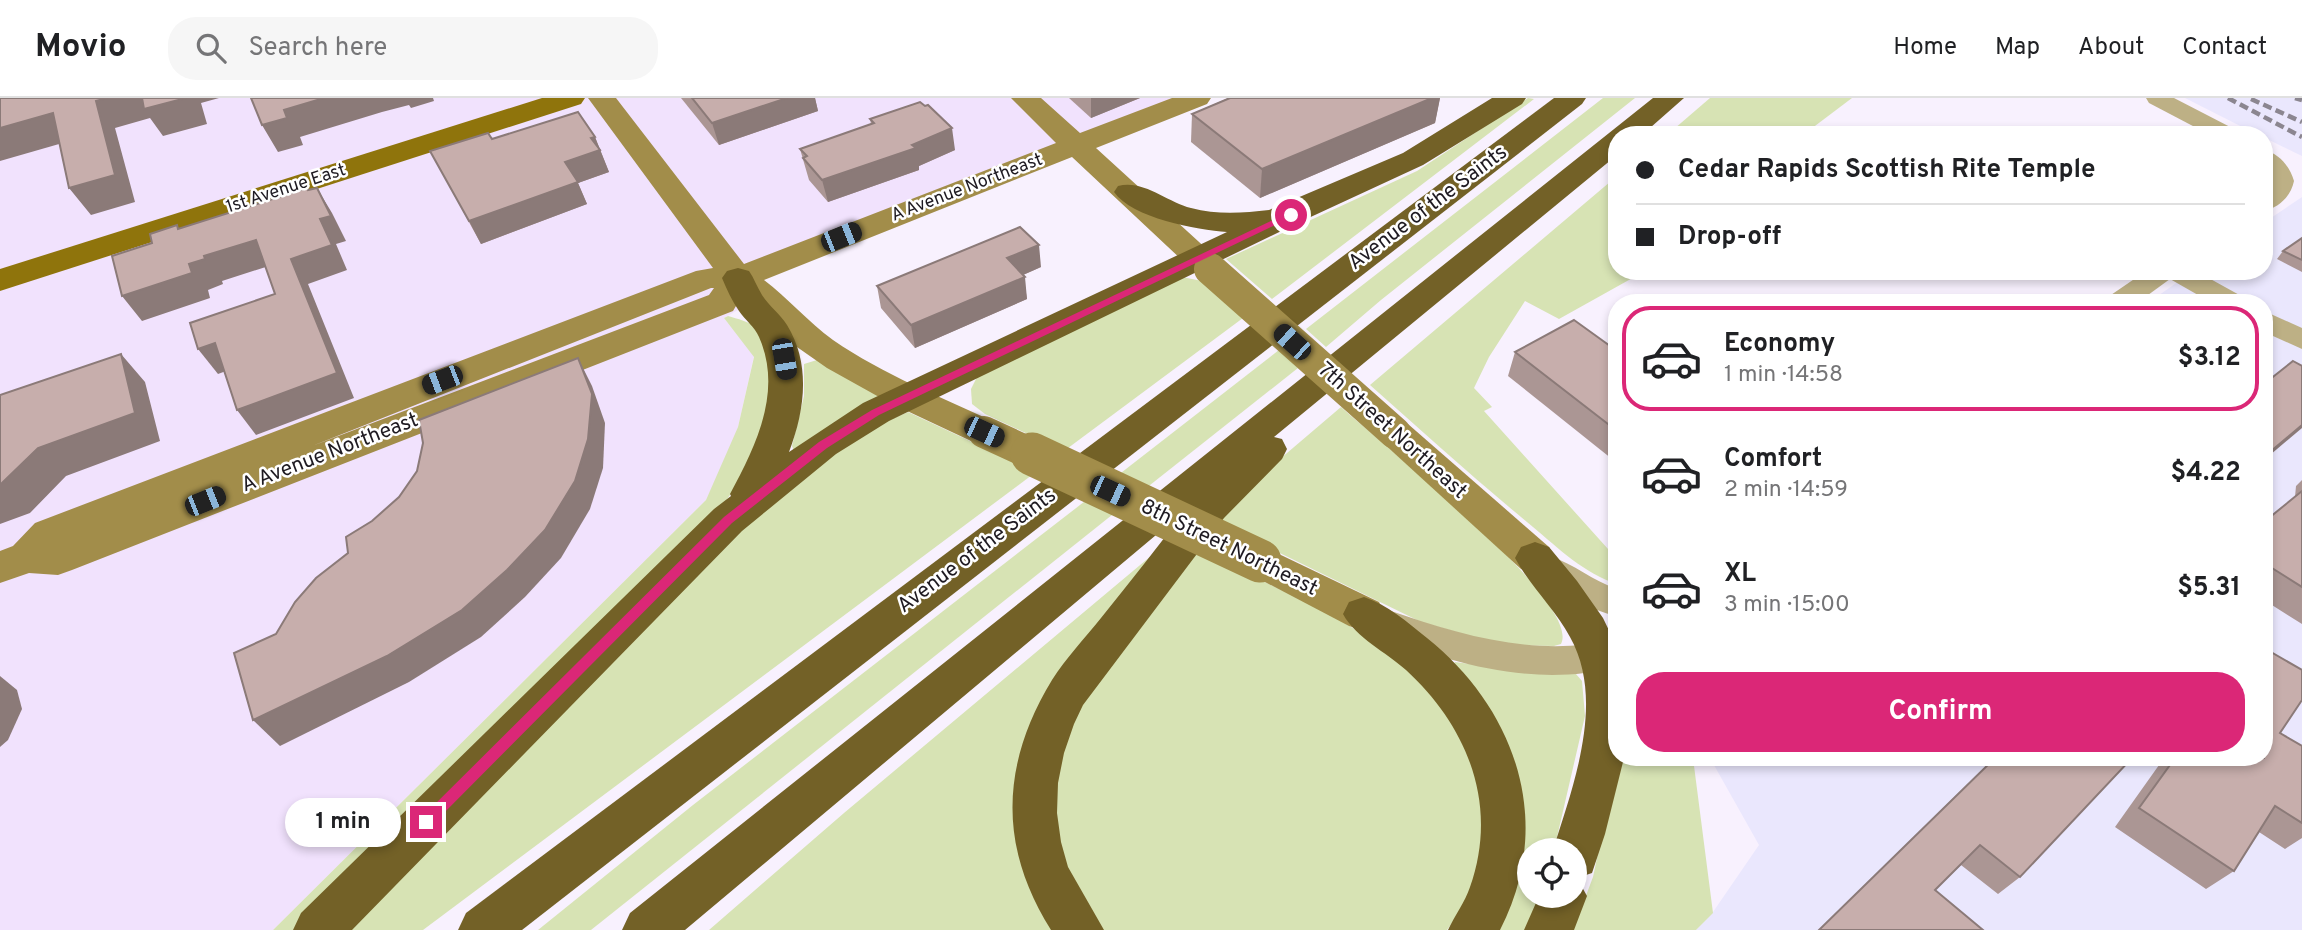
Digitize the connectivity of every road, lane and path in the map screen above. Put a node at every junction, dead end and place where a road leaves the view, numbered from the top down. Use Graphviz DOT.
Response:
graph roads {
  1 [pos="571,98"];
  2 [pos="602,98"];
  3 [pos="1025,98"];
  4 [pos="1197,98"];
  5 [pos="1512,98"];
  6 [pos="1572,98"];
  7 [pos="1670,98"];
  8 [pos="2157,98"];
  9 [pos="1635,126"];
  10 [pos="2211,126"];
  11 [pos="1078,145"];
  12 [pos="1608,147"];
  13 [pos="2273,163"];
  14 [pos="2292,175"];
  15 [pos="1129,192"];
  16 [pos="2273,197"];
  17 [pos="1291,215"];
  18 [pos="1204,263"];
  19 [pos="738,278"];
  20 [pos="0,280"];
  21 [pos="2151,280"];
  22 [pos="2191,280"];
  23 [pos="2131,294"];
  24 [pos="2217,294"];
  25 [pos="1419,300"];
  26 [pos="2273,325"];
  27 [pos="2302,340"];
  28 [pos="909,397"];
  29 [pos="728,520"];
  30 [pos="1535,558"];
  31 [pos="13,562"];
  32 [pos="1608,600"];
  33 [pos="1364,614"];
  34 [pos="1608,655"];
  35 [pos="1581,838"];
  36 [pos="1558,908"];
  37 [pos="660,919"];
  38 [pos="317,930"];
  39 [pos="483,930"];
  40 [pos="1079,930"];
  41 [pos="1473,930"];
  42 [pos="1549,930"];
  1 -- 20 [label="main road, 1st Avenue East"];
  2 -- 19 [label="main road, 8th Street Northeast"];
  3 -- 11 [label="main road, 7th Street Northeast"];
  4 -- 11 [label="main road, A Avenue Northeast"];
  5 -- 17 [label="highway"];
  6 -- 39 [label="highway, Avenue of the Saints"];
  7 -- 9 [label="highway"];
  8 -- 10 [label="street"];
  11 -- 15 [label="main road, 7th Street Northeast"];
  11 -- 19 [label="main road, A Avenue Northeast"];
  12 -- 25 [label="highway"];
  13 -- 14 [label="street"];
  14 -- 16 [label="street"];
  15 -- 17 [label="highway"];
  15 -- 18 [label="main road, 7th Street Northeast"];
  17 -- 18 [label="highway"];
  18 -- 28 [label="highway"];
  18 -- 30 [label="main road, 7th Street Northeast, bridge"];
  19 -- 28 [label="main road, 8th Street Northeast"];
  19 -- 29 [label="highway"];
  19 -- 31 [label="main road, A Avenue Northeast"];
  21 -- 23 [label="street"];
  22 -- 24 [label="street"];
  25 -- 37 [label="highway"];
  25 -- 40 [label="highway"];
  26 -- 27 [label="street"];
  28 -- 29 [label="highway"];
  28 -- 33 [label="main road, 8th Street Northeast, bridge"];
  29 -- 38 [label="highway"];
  30 -- 32 [label="street, 7th Street Northeast"];
  30 -- 34 [label="highway"];
  33 -- 34 [label="street, 8th Street Northeast"];
  33 -- 41 [label="highway"];
  34 -- 35 [label="highway"];
  36 -- 42 [label="highway"];
}
